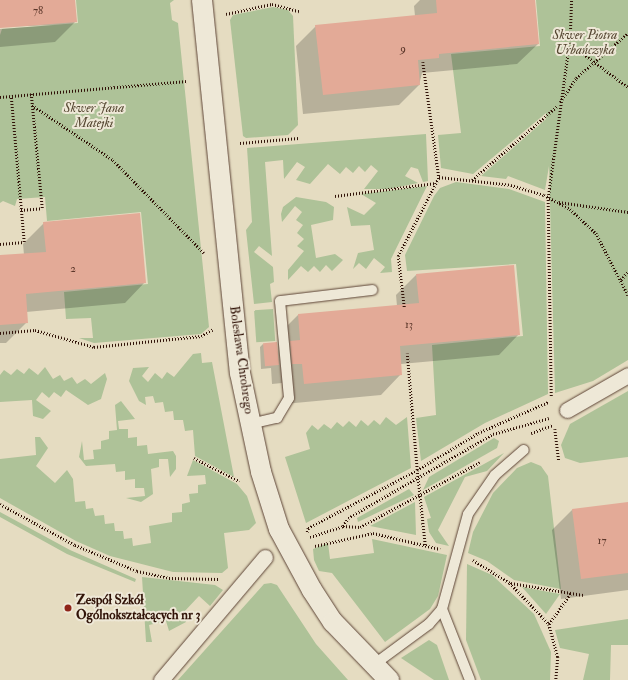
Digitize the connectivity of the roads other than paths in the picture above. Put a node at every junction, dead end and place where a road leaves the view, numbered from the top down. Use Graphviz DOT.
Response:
graph roads {
  1 [pos="202,0"];
  2 [pos="372,290"];
  3 [pos="628,375"];
  4 [pos="568,410"];
  5 [pos="250,424"];
  6 [pos="524,450"];
  7 [pos="266,557"];
  8 [pos="442,609"];
  9 [pos="372,666"];
  10 [pos="161,680"];
  11 [pos="389,680"];
  12 [pos="470,680"];
  1 -- 5 [label="street, Bolesława Chrobrego"];
  2 -- 5 [label="lane"];
  3 -- 4 [label="street"];
  5 -- 9 [label="street, Bolesława Chrobrego"];
  6 -- 8 [label="lane"];
  7 -- 10 [label="street"];
  8 -- 9 [label="lane"];
  8 -- 12 [label="lane"];
  9 -- 11 [label="street, Bolesława Chrobrego"];
}
